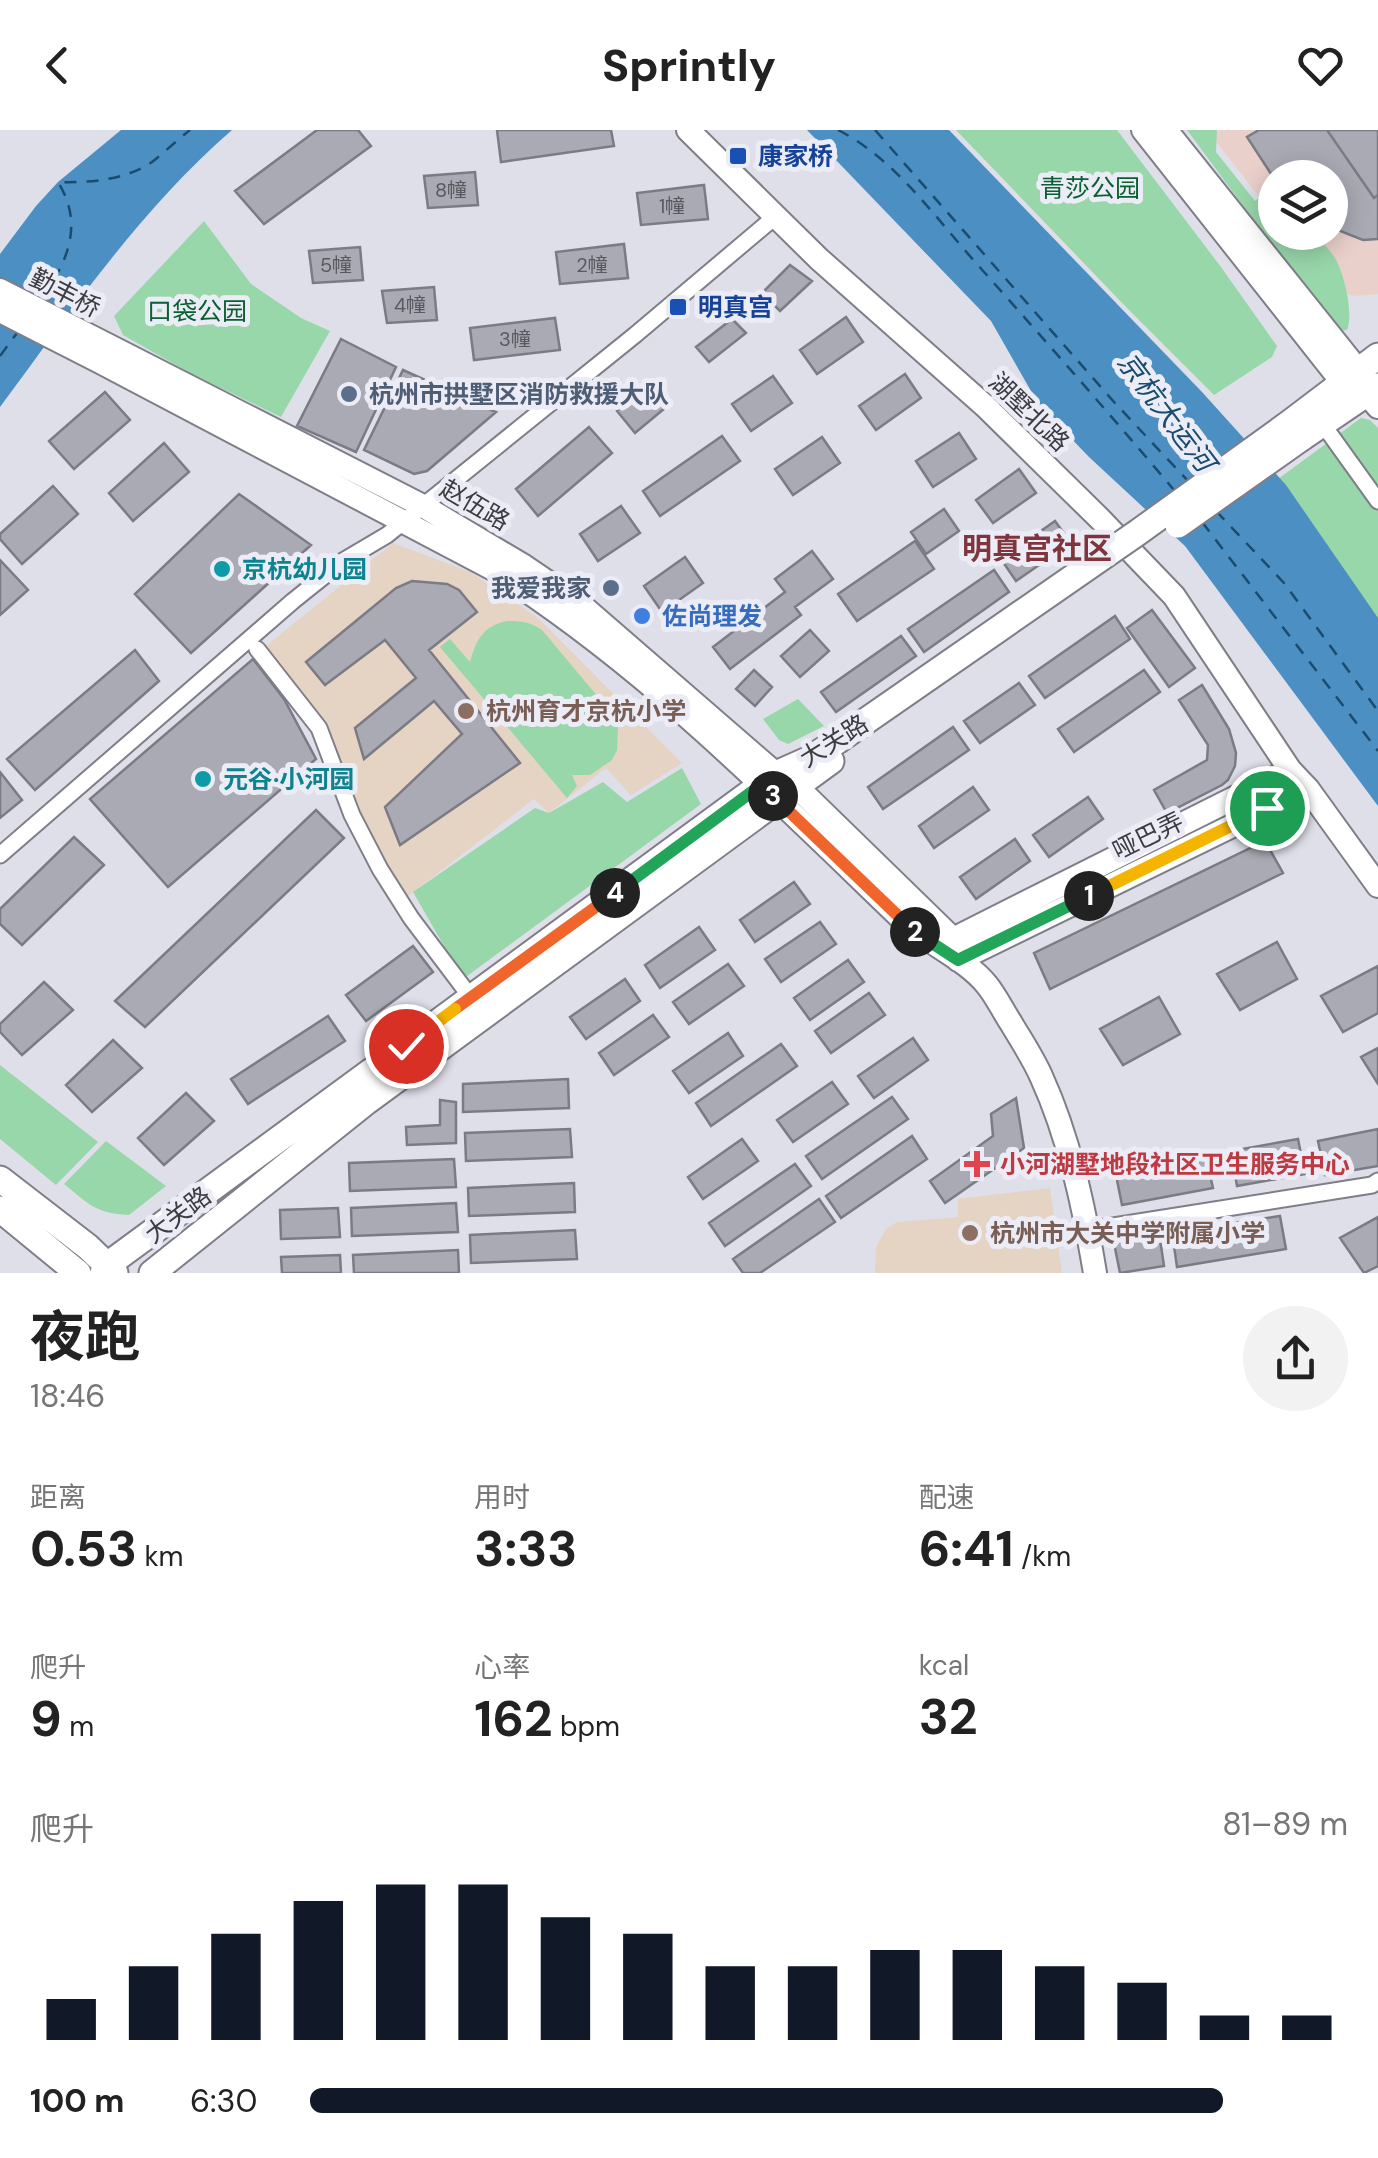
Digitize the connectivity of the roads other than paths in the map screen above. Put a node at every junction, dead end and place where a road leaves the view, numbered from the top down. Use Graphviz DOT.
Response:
graph roads {
  1 [pos="688,130"];
  2 [pos="1142,130"];
  3 [pos="1166,130"];
  4 [pos="776,216"];
  5 [pos="0,290"];
  6 [pos="0,312"];
  7 [pos="103,353"];
  8 [pos="1367,383"];
  9 [pos="1322,423"];
  10 [pos="1294,432"];
  11 [pos="1378,501"];
  12 [pos="423,506"];
  13 [pos="404,522"];
  14 [pos="257,649"];
  15 [pos="1290,770"];
  16 [pos="778,787"];
  17 [pos="1303,791"];
  18 [pos="0,855"];
  19 [pos="1378,886"];
  20 [pos="1378,902"];
  21 [pos="956,950"];
  22 [pos="463,988"];
  23 [pos="0,1179"];
  24 [pos="1378,1181"];
  25 [pos="0,1209"];
  26 [pos="1088,1230"];
  27 [pos="108,1271"];
  28 [pos="78,1273"];
  29 [pos="152,1273"];
  30 [pos="1095,1273"];
  1 -- 4 [label="main road, 湖墅北路"];
  2 -- 8 [label="main road"];
  3 -- 8 [label="main road"];
  4 -- 12 [label="street"];
  4 -- 15 [label="main road, 湖墅北路"];
  5 -- 7 [label="main road, 勤丰桥"];
  6 -- 7 [label="main road, 勤丰桥"];
  7 -- 12 [label="main road, 赵伍路"];
  7 -- 13 [label="main road, 赵伍路"];
  8 -- 9 [label="main road, 大关路"];
  8 -- 10 [label="main road, 大关路"];
  9 -- 10 [label="main road, 大关路"];
  9 -- 11 [label="street"];
  10 -- 16 [label="main road, 大关路, bridge"];
  12 -- 13 [label="street"];
  12 -- 16 [label="main road, 赵伍路"];
  13 -- 16 [label="main road, 赵伍路"];
  13 -- 18 [label="street"];
  14 -- 22 [label="street"];
  15 -- 17 [label="main road, 湖墅北路"];
  15 -- 21 [label="main road, 哑巴弄"];
  16 -- 21 [label="main road"];
  16 -- 27 [label="main road, 大关路"];
  16 -- 29 [label="main road, 大关路"];
  17 -- 19 [label="main road, 湖墅北路"];
  17 -- 20 [label="main road, 湖墅北路"];
  17 -- 21 [label="main road, 哑巴弄"];
  21 -- 26 [label="main road"];
  23 -- 27 [label="main road"];
  24 -- 26 [label="street"];
  25 -- 28 [label="main road"];
  26 -- 30 [label="main road"];
}
